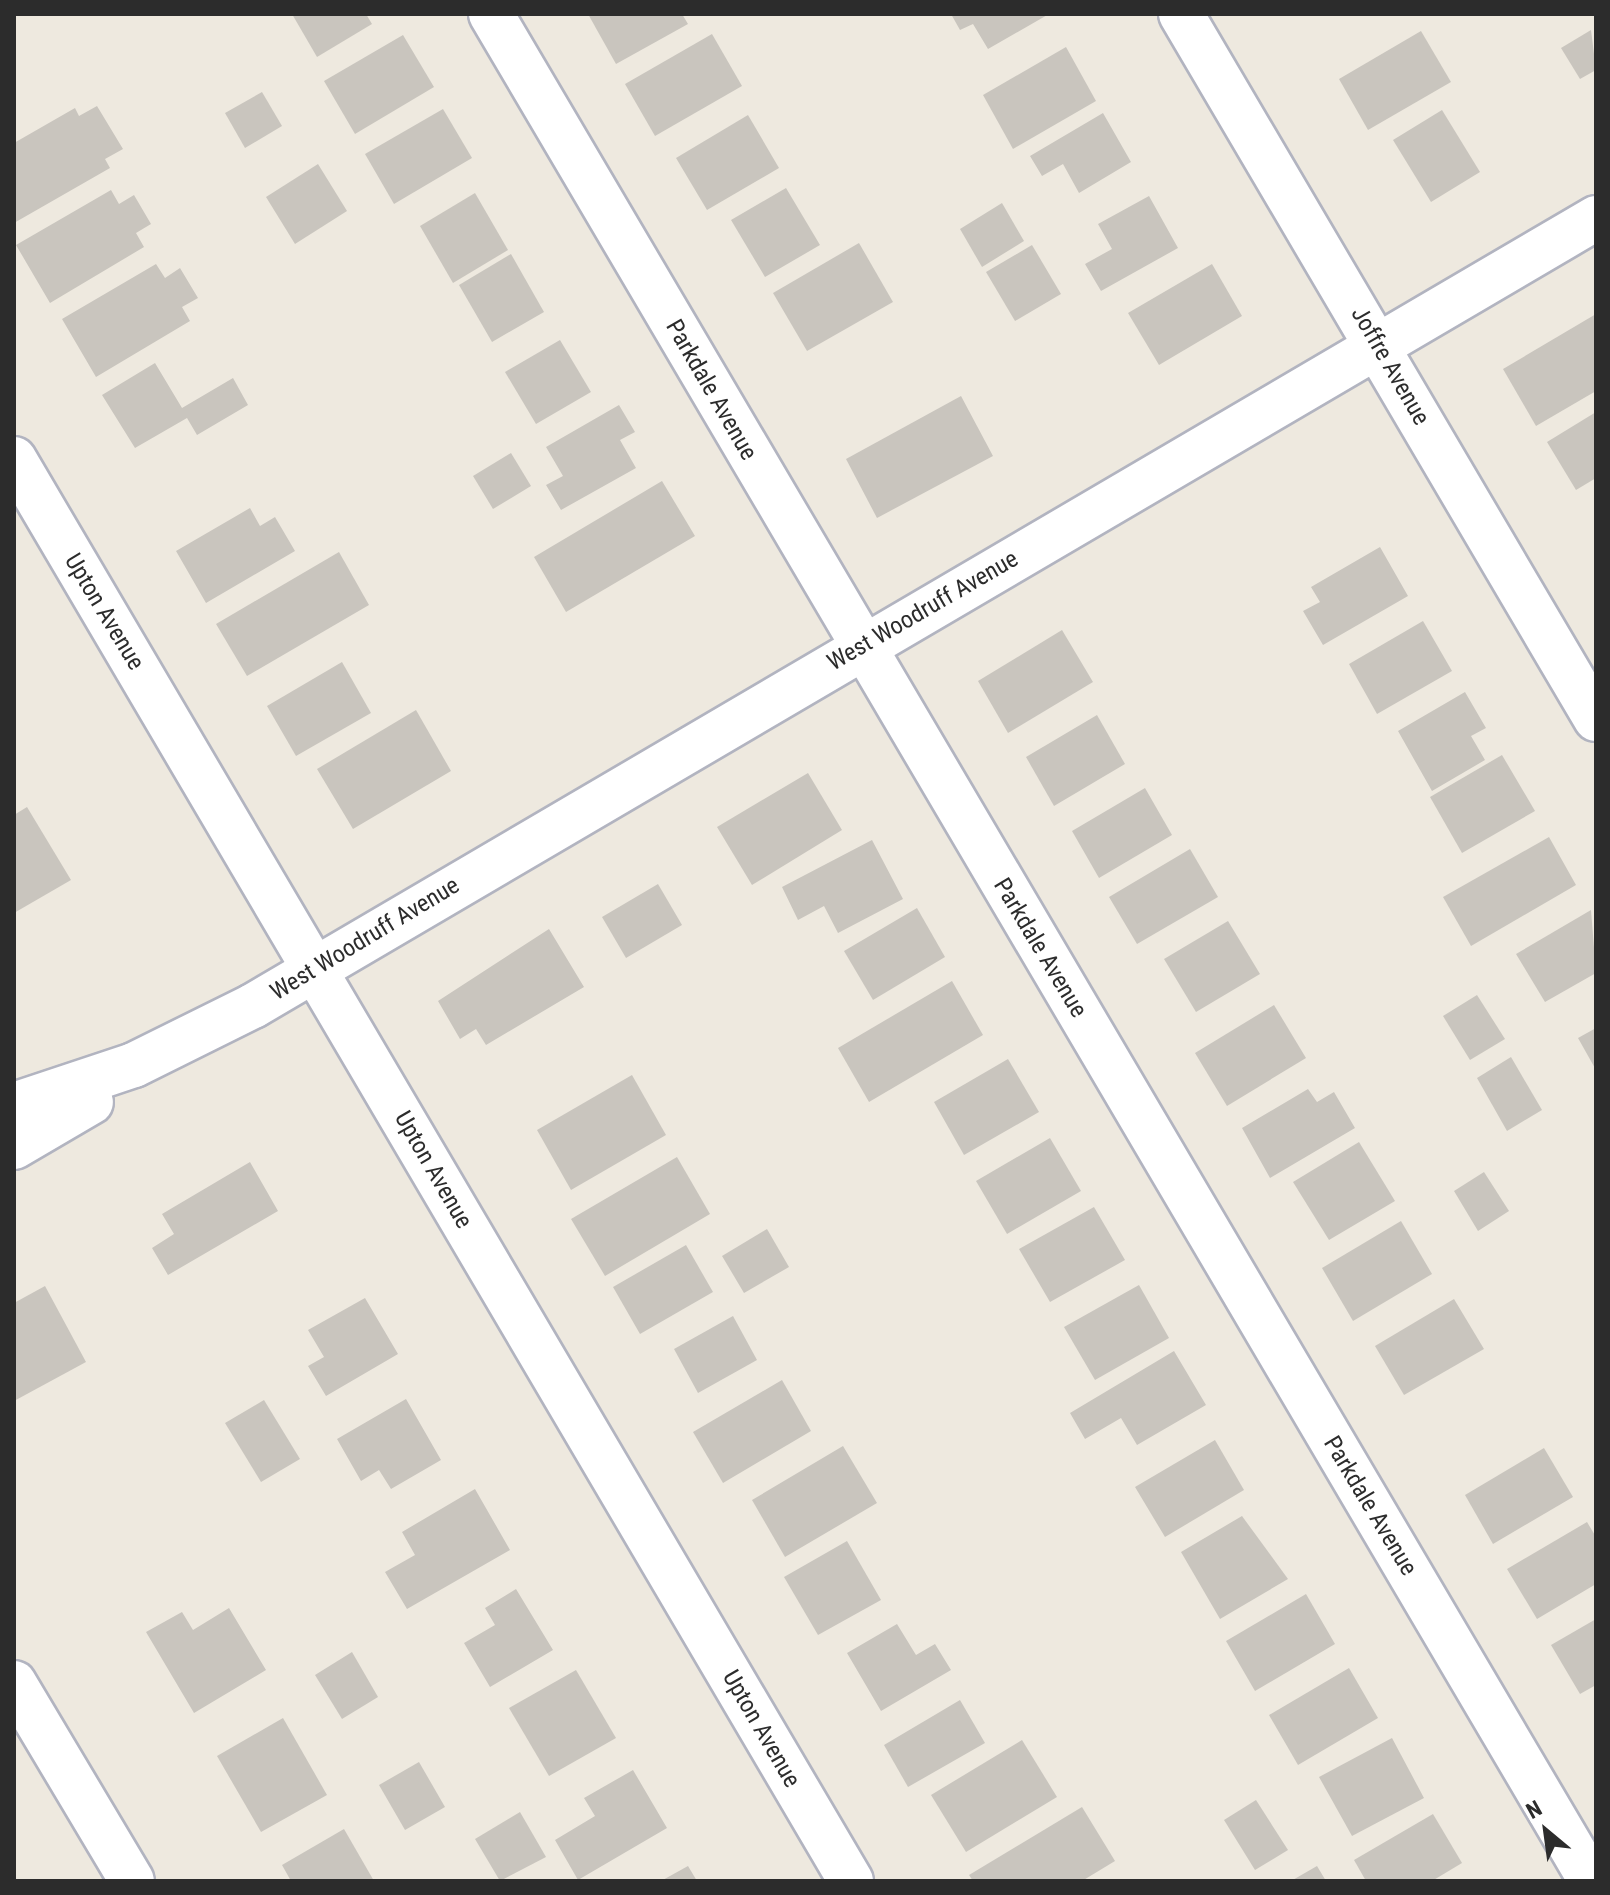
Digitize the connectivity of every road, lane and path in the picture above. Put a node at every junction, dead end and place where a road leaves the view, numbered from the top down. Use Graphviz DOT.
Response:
graph roads {
  1 [pos="491,14"];
  2 [pos="1181,14"];
  3 [pos="1596,218"];
  4 [pos="1377,344"];
  5 [pos="14,459"];
  6 [pos="862,647"];
  7 [pos="1596,719"];
  8 [pos="314,968"];
  9 [pos="253,1006"];
  10 [pos="14,1105"];
  11 [pos="14,1147"];
  12 [pos="14,1683"];
  13 [pos="1588,1877"];
  14 [pos="132,1881"];
  15 [pos="851,1881"];
  1 -- 6 [label="street, Parkdale Avenue"];
  2 -- 4 [label="street, Joffre Avenue"];
  3 -- 4 [label="street, West Woodruff Avenue"];
  4 -- 6 [label="street, West Woodruff Avenue"];
  4 -- 7 [label="street, Joffre Avenue"];
  5 -- 8 [label="street, Upton Avenue"];
  6 -- 8 [label="street, West Woodruff Avenue"];
  6 -- 13 [label="street, Parkdale Avenue"];
  8 -- 9 [label="street, West Woodruff Avenue"];
  8 -- 15 [label="street, Upton Avenue"];
  9 -- 10 [label="street, West Woodruff Avenue"];
  9 -- 11 [label="street, West Woodruff Avenue"];
  12 -- 14 [label="street"];
}
